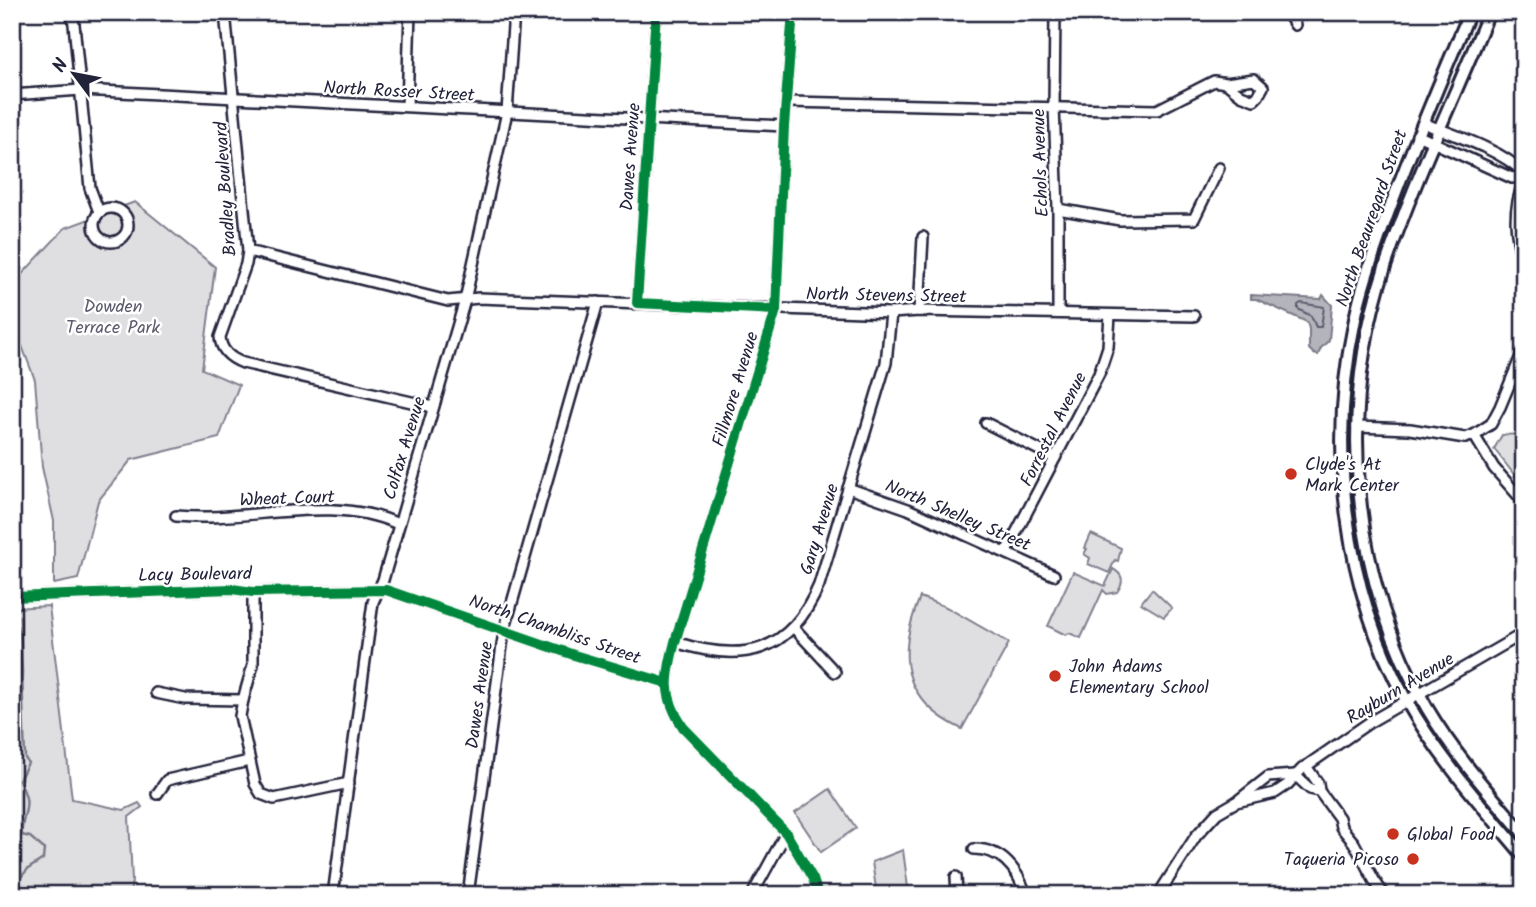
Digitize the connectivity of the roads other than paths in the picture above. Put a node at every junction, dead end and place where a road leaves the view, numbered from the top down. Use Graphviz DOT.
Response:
graph roads {
  1 [pos="71,12"];
  2 [pos="225,12"];
  3 [pos="410,12"];
  4 [pos="514,12"];
  5 [pos="656,12"];
  6 [pos="793,12"];
  7 [pos="1055,12"];
  8 [pos="1287,12"];
  9 [pos="1470,12"];
  10 [pos="1489,12"];
  11 [pos="1295,25"];
  12 [pos="1226,83"];
  13 [pos="80,90"];
  14 [pos="12,95"];
  15 [pos="234,99"];
  16 [pos="788,102"];
  17 [pos="407,106"];
  18 [pos="1054,107"];
  19 [pos="507,112"];
  20 [pos="650,119"];
  21 [pos="1423,123"];
  22 [pos="784,126"];
  23 [pos="1440,130"];
  24 [pos="1417,135"];
  25 [pos="1434,143"];
  26 [pos="1219,168"];
  27 [pos="1524,174"];
  28 [pos="1524,182"];
  29 [pos="1058,209"];
  30 [pos="99,212"];
  31 [pos="923,237"];
  32 [pos="248,251"];
  33 [pos="1524,265"];
  34 [pos="465,300"];
  35 [pos="598,302"];
  36 [pos="637,303"];
  37 [pos="776,310"];
  38 [pos="919,311"];
  39 [pos="891,313"];
  40 [pos="1058,313"];
  41 [pos="1110,315"];
  42 [pos="1194,316"];
  43 [pos="1524,349"];
  44 [pos="433,407"];
  45 [pos="986,423"];
  46 [pos="1357,427"];
  47 [pos="1474,435"];
  48 [pos="1055,458"];
  49 [pos="848,488"];
  50 [pos="1524,502"];
  51 [pos="176,516"];
  52 [pos="398,524"];
  53 [pos="1006,552"];
  54 [pos="1055,575"];
  55 [pos="379,590"];
  56 [pos="253,592"];
  57 [pos="12,597"];
  58 [pos="794,628"];
  59 [pos="504,631"];
  60 [pos="1524,633"];
  61 [pos="676,642"];
  62 [pos="835,672"];
  63 [pos="667,683"];
  64 [pos="156,693"];
  65 [pos="1420,694"];
  66 [pos="243,700"];
  67 [pos="1406,701"];
  68 [pos="249,761"];
  69 [pos="1306,766"];
  70 [pos="1295,775"];
  71 [pos="349,783"];
  72 [pos="1319,792"];
  73 [pos="157,794"];
  74 [pos="1236,802"];
  75 [pos="786,833"];
  76 [pos="1524,834"];
  77 [pos="974,849"];
  78 [pos="1524,856"];
  79 [pos="956,877"];
  80 [pos="333,895"];
  81 [pos="468,895"];
  82 [pos="752,895"];
  83 [pos="818,895"];
  84 [pos="957,895"];
  85 [pos="1026,895"];
  86 [pos="1158,895"];
  87 [pos="1384,895"];
  1 -- 13 [label="street"];
  2 -- 15 [label="street, Bradley Boulevard"];
  3 -- 17 [label="street"];
  4 -- 19 [label="street, Colfax Avenue"];
  5 -- 20 [label="street, Dawes Avenue"];
  6 -- 16 [label="street, Fillmore Avenue"];
  7 -- 18 [label="street, Echols Avenue"];
  8 -- 11 [label="street"];
  9 -- 21 [label="main road, North Beauregard Street"];
  10 -- 23 [label="main road, North Beauregard Street"];
  12 -- 18 [label="street"];
  13 -- 14 [label="street, North Rosser Street"];
  13 -- 15 [label="street, North Rosser Street"];
  13 -- 30 [label="street"];
  15 -- 17 [label="street, North Rosser Street"];
  15 -- 32 [label="street, Bradley Boulevard"];
  16 -- 18 [label="street"];
  16 -- 22 [label="street, Fillmore Avenue"];
  17 -- 19 [label="street, North Rosser Street"];
  18 -- 29 [label="street, Echols Avenue"];
  19 -- 20 [label="street, North Rosser Street"];
  19 -- 34 [label="street, Colfax Avenue"];
  20 -- 22 [label="street, North Rosser Street"];
  20 -- 36 [label="street, Dawes Avenue"];
  21 -- 23 [label="street"];
  21 -- 24 [label="main road, North Beauregard Street"];
  22 -- 37 [label="street, Fillmore Avenue"];
  23 -- 25 [label="main road, North Beauregard Street"];
  23 -- 27 [label="street"];
  24 -- 25 [label="street"];
  24 -- 67 [label="main road, North Beauregard Street"];
  25 -- 27 [label="street"];
  25 -- 46 [label="main road, North Beauregard Street"];
  26 -- 29 [label="street"];
  28 -- 33 [label="street"];
  29 -- 40 [label="street, Echols Avenue"];
  31 -- 38 [label="street"];
  32 -- 34 [label="street, North Stevens Street"];
  32 -- 44 [label="street, Bradley Boulevard"];
  34 -- 35 [label="street, North Stevens Street"];
  34 -- 44 [label="street, Colfax Avenue"];
  35 -- 36 [label="street, North Stevens Street"];
  35 -- 59 [label="street, Dawes Avenue"];
  36 -- 37 [label="street, North Stevens Street"];
  37 -- 39 [label="street, North Stevens Street"];
  37 -- 61 [label="street, Fillmore Avenue"];
  38 -- 39 [label="street, North Stevens Street"];
  38 -- 40 [label="street, North Stevens Street"];
  39 -- 49 [label="street, Gary Avenue"];
  40 -- 41 [label="street, North Stevens Street"];
  41 -- 42 [label="street, North Stevens Street"];
  41 -- 48 [label="street, Forrestal Avenue"];
  43 -- 47 [label="street"];
  44 -- 52 [label="street, Colfax Avenue"];
  45 -- 48 [label="street"];
  46 -- 47 [label="street"];
  46 -- 65 [label="main road, North Beauregard Street"];
  47 -- 50 [label="street"];
  48 -- 53 [label="street, Forrestal Avenue"];
  49 -- 53 [label="street, North Shelley Street"];
  49 -- 58 [label="street, Gary Avenue"];
  51 -- 52 [label="street, Wheat Court"];
  52 -- 55 [label="street, Colfax Avenue"];
  53 -- 54 [label="street, North Shelley Street"];
  55 -- 56 [label="street, Lacy Boulevard"];
  55 -- 59 [label="street, North Chambliss Street"];
  55 -- 71 [label="street, Colfax Avenue"];
  56 -- 57 [label="street, Lacy Boulevard"];
  56 -- 66 [label="street"];
  58 -- 61 [label="street, Gary Avenue"];
  58 -- 62 [label="street"];
  59 -- 63 [label="street, North Chambliss Street"];
  59 -- 81 [label="street, Dawes Avenue"];
  60 -- 65 [label="street, Rayburn Avenue"];
  61 -- 63 [label="street, Fillmore Avenue"];
  63 -- 75 [label="street"];
  64 -- 66 [label="street"];
  65 -- 67 [label="street, Rayburn Avenue"];
  65 -- 76 [label="main road, North Beauregard Street"];
  66 -- 68 [label="street"];
  67 -- 69 [label="street, Rayburn Avenue"];
  67 -- 78 [label="main road, North Beauregard Street"];
  68 -- 71 [label="street"];
  68 -- 73 [label="street"];
  69 -- 70 [label="street, Rayburn Avenue"];
  69 -- 72 [label="street"];
  70 -- 72 [label="street"];
  70 -- 74 [label="street, Rayburn Avenue"];
  70 -- 74 [label="street, Rayburn Avenue"];
  71 -- 80 [label="street, Colfax Avenue"];
  72 -- 87 [label="street"];
  74 -- 86 [label="street, Rayburn Avenue"];
  75 -- 82 [label="street"];
  75 -- 83 [label="street"];
  77 -- 85 [label="street"];
  79 -- 84 [label="street"];
}
